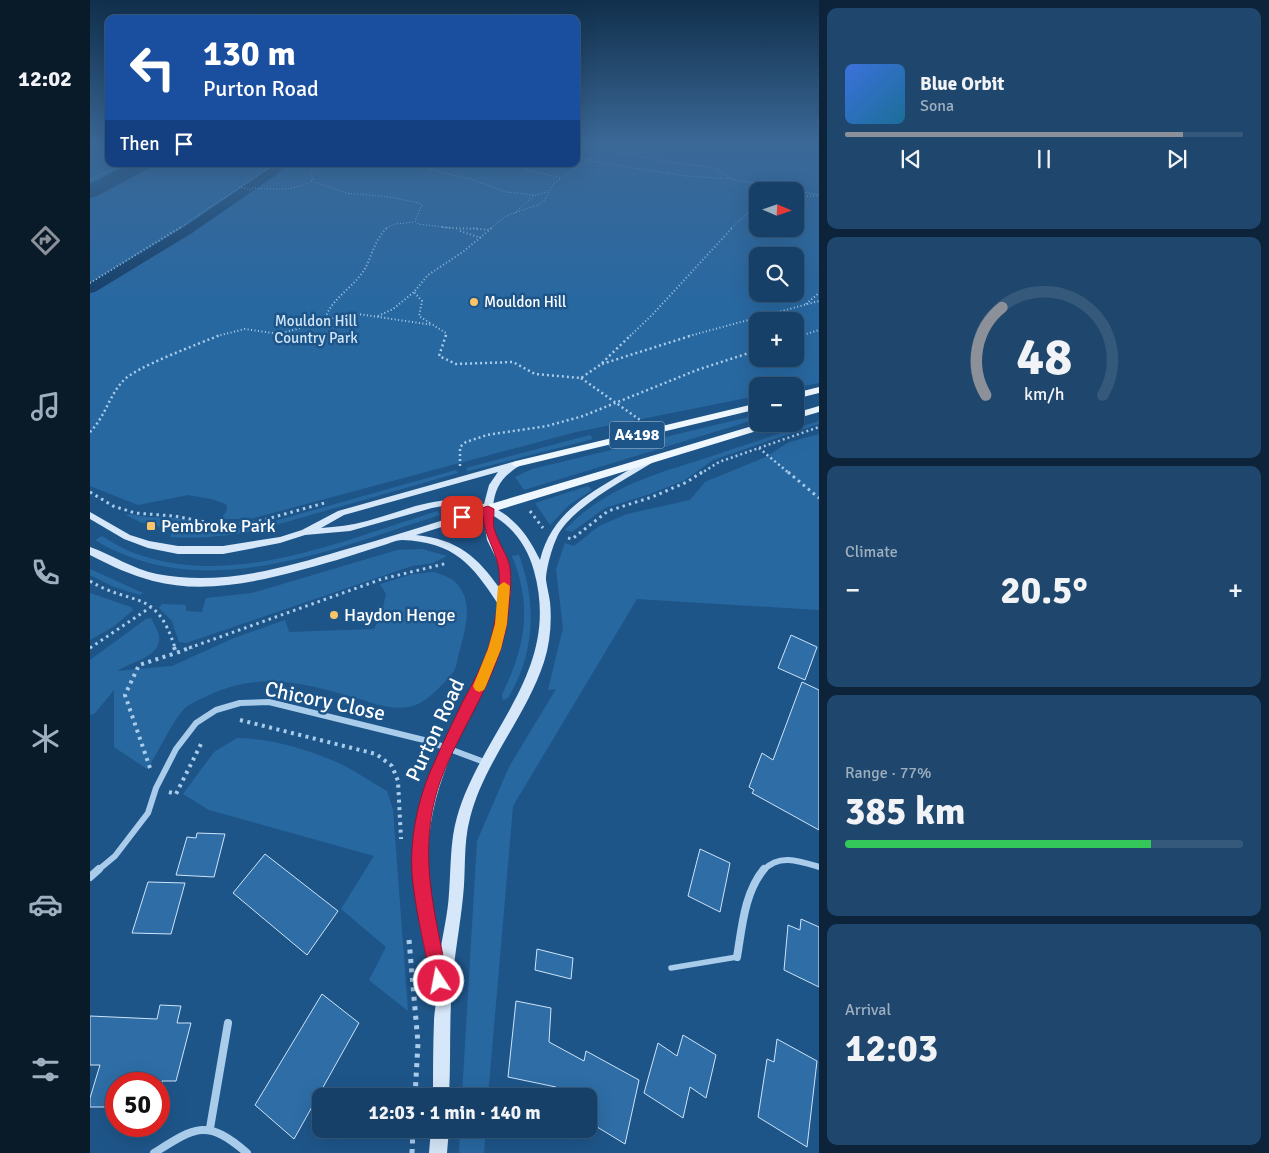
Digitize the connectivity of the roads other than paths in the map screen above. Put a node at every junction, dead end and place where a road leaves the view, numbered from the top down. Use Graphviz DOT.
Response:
graph roads {
  1 [pos="819,390"];
  2 [pos="804,394"];
  3 [pos="749,408"];
  4 [pos="819,409"];
  5 [pos="804,413"];
  6 [pos="749,430"];
  7 [pos="653,459"];
  8 [pos="516,464"];
  9 [pos="488,509"];
  10 [pos="90,515"];
  11 [pos="305,532"];
  12 [pos="396,537"];
  13 [pos="90,551"];
  14 [pos="541,582"];
  15 [pos="502,601"];
  16 [pos="448,748"];
  17 [pos="487,763"];
  18 [pos="819,867"];
  19 [pos="90,877"];
  20 [pos="737,957"];
  21 [pos="671,968"];
  22 [pos="443,998"];
  23 [pos="228,1023"];
  24 [pos="441,1088"];
  25 [pos="210,1128"];
  26 [pos="439,1138"];
  27 [pos="154,1153"];
  28 [pos="246,1153"];
  29 [pos="438,1153"];
  1 -- 2 [label="main road"];
  3 -- 8 [label="main road, A4198"];
  4 -- 5 [label="main road"];
  6 -- 7 [label="main road, A4198"];
  7 -- 9 [label="main road, A4198"];
  7 -- 14 [label="main road, Purton Road"];
  8 -- 9 [label="main road, Purton Road"];
  8 -- 11 [label="main road, Purton Road"];
  9 -- 11 [label="main road, Purton Road"];
  9 -- 12 [label="main road"];
  9 -- 14 [label="main road, Purton Road"];
  9 -- 15 [label="main road, Purton Road"];
  10 -- 11 [label="main road, Purton Road"];
  12 -- 13 [label="main road"];
  12 -- 15 [label="main road"];
  14 -- 17 [label="main road, Purton Road"];
  15 -- 16 [label="main road, Purton Road"];
  16 -- 17 [label="street, Chicory Close"];
  16 -- 19 [label="street, Chicory Close"];
  16 -- 22 [label="main road, Purton Road"];
  17 -- 22 [label="main road, Purton Road"];
  18 -- 20 [label="street"];
  20 -- 21 [label="lane"];
  22 -- 24 [label="main road, Purton Road"];
  23 -- 25 [label="street"];
  25 -- 27 [label="street"];
  25 -- 28 [label="street"];
  26 -- 29 [label="main road"];
}
